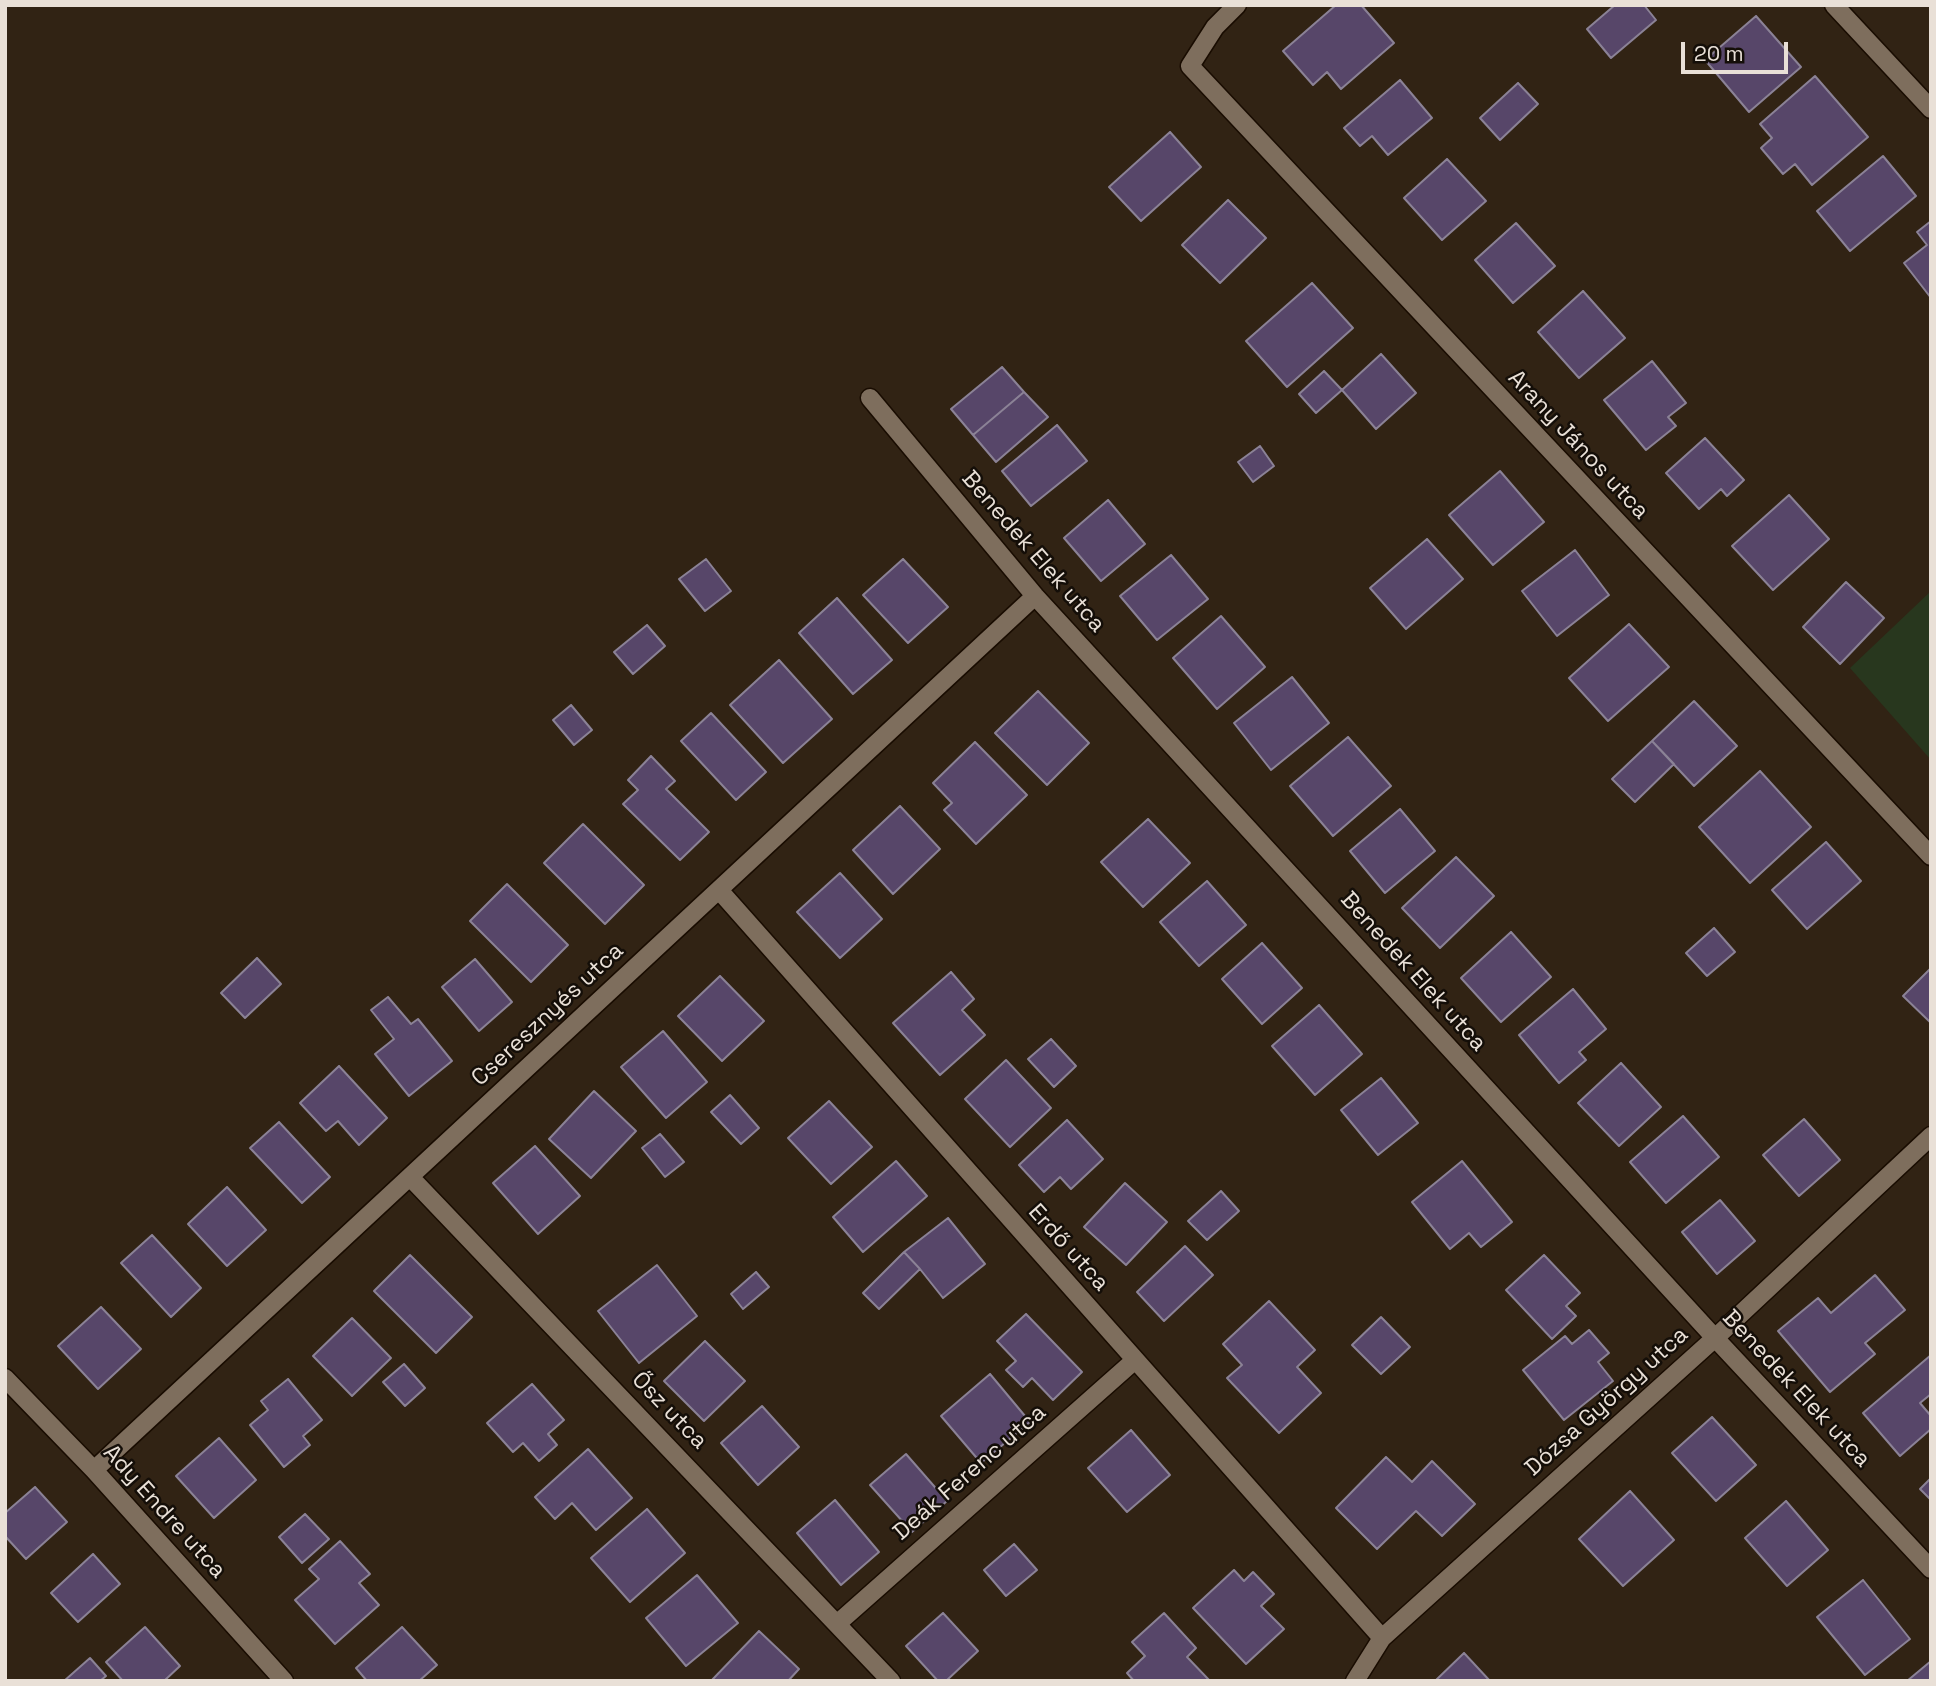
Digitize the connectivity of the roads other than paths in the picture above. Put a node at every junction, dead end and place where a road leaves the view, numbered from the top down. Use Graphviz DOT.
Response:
graph roads {
  1 [pos="1237,5"];
  2 [pos="1834,5"];
  3 [pos="1931,109"];
  4 [pos="870,398"];
  5 [pos="1035,596"];
  6 [pos="1931,856"];
  7 [pos="719,890"];
  8 [pos="1931,1136"];
  9 [pos="410,1177"];
  10 [pos="1715,1338"];
  11 [pos="1135,1360"];
  12 [pos="5,1378"];
  13 [pos="94,1470"];
  14 [pos="1931,1569"];
  15 [pos="838,1623"];
  16 [pos="1382,1638"];
  17 [pos="284,1681"];
  18 [pos="891,1681"];
  19 [pos="1354,1681"];
  1 -- 6 [label="street, Arany János utca"];
  2 -- 3 [label="street"];
  4 -- 5 [label="street, Benedek Elek utca"];
  5 -- 7 [label="street, Cseresznyés utca"];
  5 -- 10 [label="street, Benedek Elek utca"];
  7 -- 9 [label="street, Cseresznyés utca"];
  7 -- 11 [label="street, Erdő utca"];
  8 -- 10 [label="street, Dózsa György utca"];
  9 -- 13 [label="street, Cseresznyés utca"];
  9 -- 15 [label="street, Ősz utca"];
  10 -- 14 [label="street, Benedek Elek utca"];
  10 -- 16 [label="street, Dózsa György utca"];
  11 -- 15 [label="street, Deák Ferenc utca"];
  11 -- 16 [label="street, Erdő utca"];
  12 -- 13 [label="street, Ady Endre utca"];
  13 -- 17 [label="street, Ady Endre utca"];
  15 -- 18 [label="street, Ősz utca"];
  16 -- 19 [label="street, Dózsa György utca"];
}
